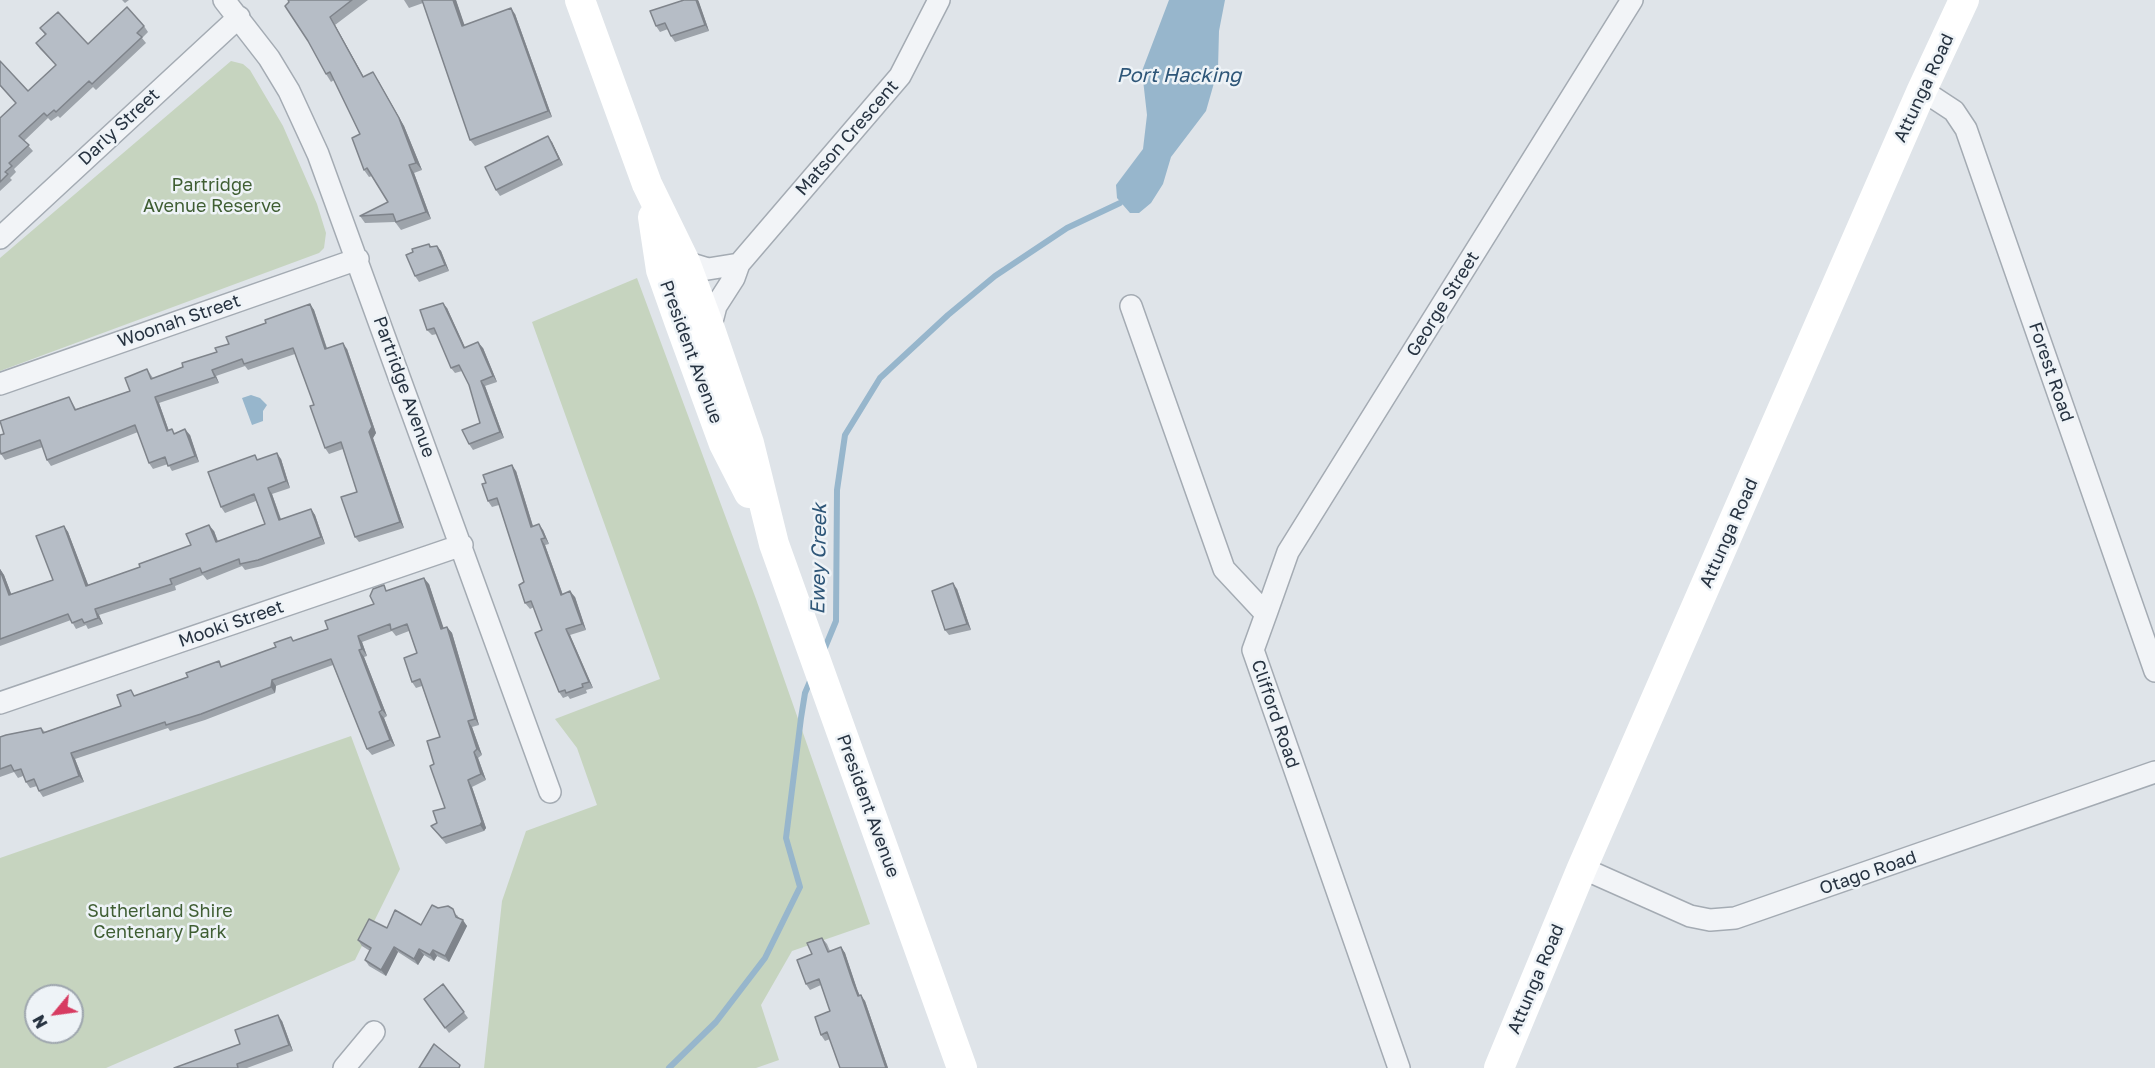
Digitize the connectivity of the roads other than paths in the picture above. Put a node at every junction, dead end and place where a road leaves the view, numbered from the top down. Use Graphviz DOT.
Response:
graph roads {
  1 [pos="224,0"];
  2 [pos="580,0"];
  3 [pos="939,0"];
  4 [pos="1632,0"];
  5 [pos="1964,0"];
  6 [pos="239,17"];
  7 [pos="1922,90"];
  8 [pos="647,184"];
  9 [pos="0,238"];
  10 [pos="358,259"];
  11 [pos="685,262"];
  12 [pos="739,264"];
  13 [pos="1131,306"];
  14 [pos="710,329"];
  15 [pos="0,384"];
  16 [pos="462,544"];
  17 [pos="774,544"];
  18 [pos="1266,614"];
  19 [pos="2155,671"];
  20 [pos="0,703"];
  21 [pos="2155,772"];
  22 [pos="550,792"];
  23 [pos="1582,868"];
  24 [pos="374,1032"];
  25 [pos="344,1068"];
  26 [pos="962,1068"];
  27 [pos="1399,1068"];
  28 [pos="1499,1068"];
  1 -- 6 [label="street, Partridge Avenue"];
  2 -- 8 [label="main road, President Avenue"];
  3 -- 12 [label="street, Matson Crescent"];
  4 -- 18 [label="street, George Street"];
  5 -- 7 [label="main road, Attunga Road"];
  6 -- 9 [label="street, Darly Street"];
  6 -- 10 [label="street, Partridge Avenue"];
  7 -- 19 [label="street, Forest Road"];
  7 -- 23 [label="main road, Attunga Road"];
  8 -- 11 [label="main road, President Avenue"];
  8 -- 17 [label="main road, President Avenue"];
  10 -- 15 [label="street, Woonah Street"];
  10 -- 16 [label="street, Partridge Avenue"];
  11 -- 12 [label="street"];
  11 -- 14 [label="main road, President Avenue"];
  12 -- 14 [label="street, Matson Crescent"];
  13 -- 18 [label="street"];
  14 -- 17 [label="main road, President Avenue"];
  16 -- 20 [label="street, Mooki Street"];
  16 -- 22 [label="street, Partridge Avenue"];
  17 -- 26 [label="main road, President Avenue"];
  18 -- 27 [label="street, Clifford Road"];
  21 -- 23 [label="street, Otago Road"];
  23 -- 28 [label="main road, Attunga Road"];
  24 -- 25 [label="street"];
}
